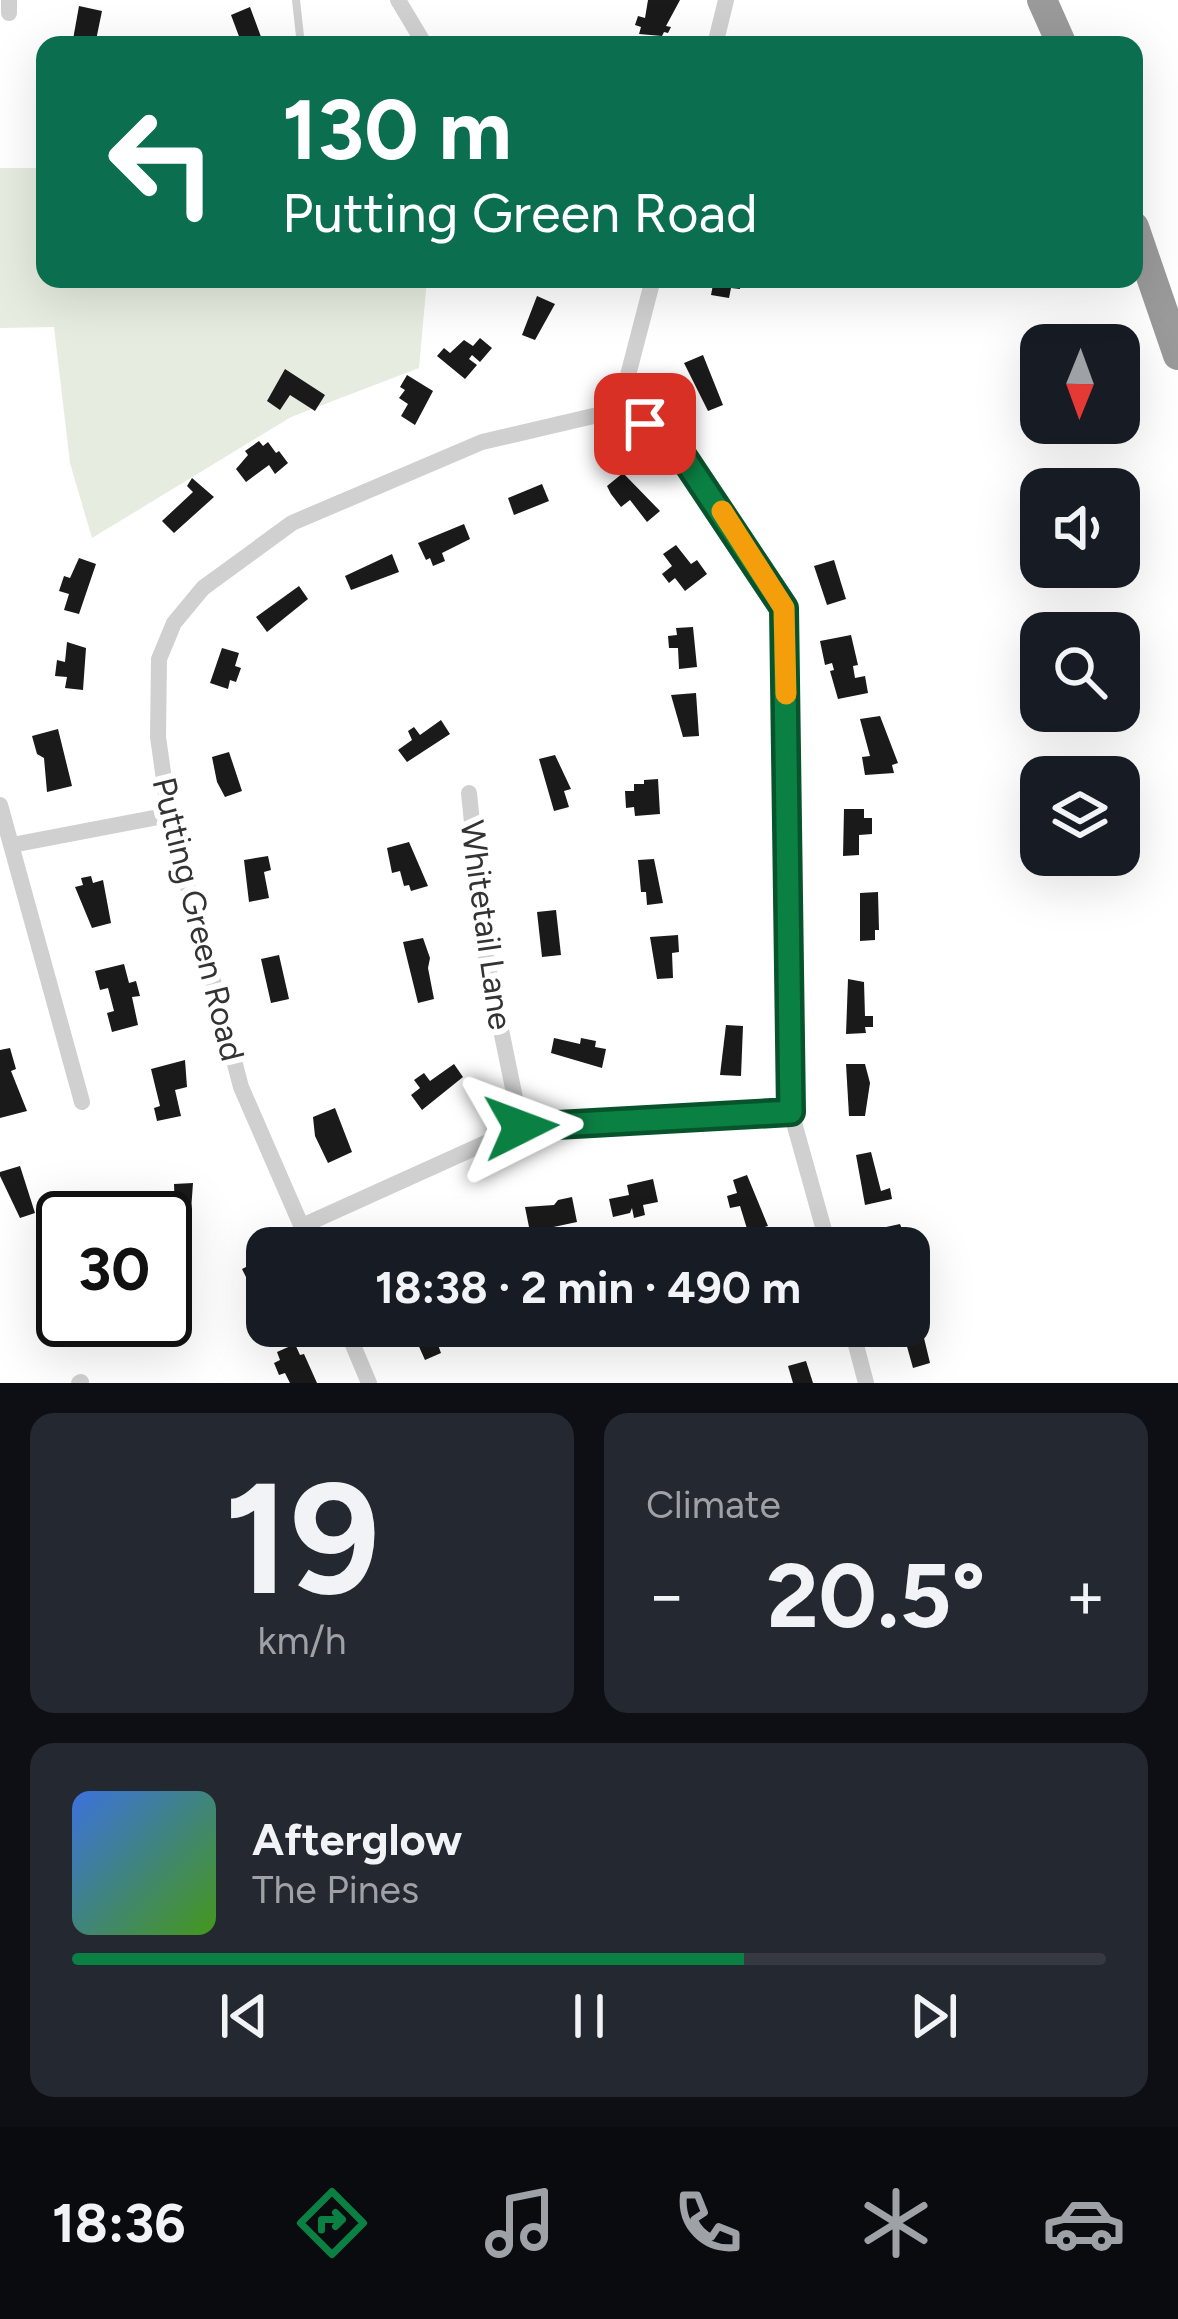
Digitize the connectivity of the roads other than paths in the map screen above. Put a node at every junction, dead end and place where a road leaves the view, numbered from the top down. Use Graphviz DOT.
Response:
graph roads {
  1 [pos="296,0"];
  2 [pos="398,0"];
  3 [pos="726,0"];
  4 [pos="1042,0"];
  5 [pos="300,36"];
  6 [pos="420,36"];
  7 [pos="717,36"];
  8 [pos="1058,36"];
  9 [pos="1143,252"];
  10 [pos="651,288"];
  11 [pos="1178,355"];
  12 [pos="619,410"];
  13 [pos="469,793"];
  14 [pos="0,805"];
  15 [pos="170,815"];
  16 [pos="12,845"];
  17 [pos="82,1102"];
  18 [pos="791,1112"];
  19 [pos="521,1127"];
  20 [pos="302,1226"];
  21 [pos="823,1227"];
  22 [pos="354,1347"];
  23 [pos="856,1347"];
  24 [pos="369,1383"];
  25 [pos="866,1383"];
  1 -- 5 [label="lane"];
  2 -- 6 [label="street"];
  3 -- 7 [label="street"];
  4 -- 8 [label="highway"];
  9 -- 11 [label="highway"];
  10 -- 12 [label="street"];
  12 -- 15 [label="street, Putting Green Road"];
  12 -- 18 [label="street"];
  13 -- 19 [label="street, Whitetail Lane"];
  14 -- 16 [label="street"];
  15 -- 16 [label="street"];
  15 -- 20 [label="street, Putting Green Road"];
  16 -- 17 [label="street"];
  18 -- 19 [label="street"];
  18 -- 21 [label="street"];
  19 -- 20 [label="street"];
  22 -- 24 [label="street"];
  23 -- 25 [label="street"];
}
